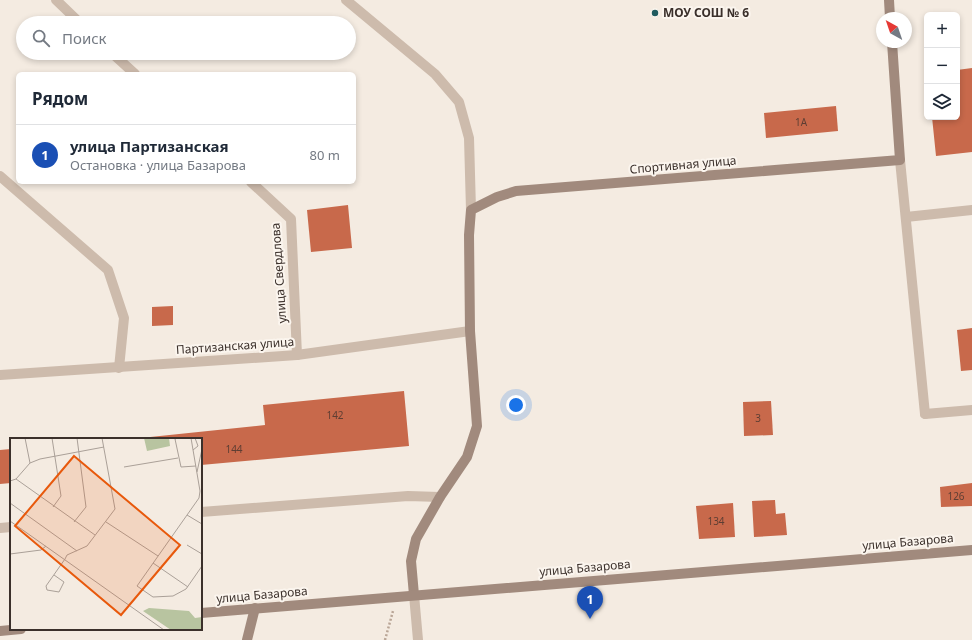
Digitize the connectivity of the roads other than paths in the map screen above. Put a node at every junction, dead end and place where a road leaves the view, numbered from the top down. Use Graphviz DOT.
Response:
graph roads {
  1 [pos="56,0"];
  2 [pos="346,0"];
  3 [pos="889,0"];
  4 [pos="890,12"];
  5 [pos="73,16"];
  6 [pos="892,48"];
  7 [pos="120,60"];
  8 [pos="133,72"];
  9 [pos="900,160"];
  10 [pos="0,176"];
  11 [pos="253,184"];
  12 [pos="471,210"];
  13 [pos="972,210"];
  14 [pos="906,217"];
  15 [pos="470,331"];
  16 [pos="297,355"];
  17 [pos="119,368"];
  18 [pos="0,375"];
  19 [pos="972,410"];
  20 [pos="440,497"];
  21 [pos="202,512"];
  22 [pos="10,527"];
  23 [pos="0,528"];
  24 [pos="972,550"];
  25 [pos="414,595"];
  26 [pos="255,608"];
  27 [pos="202,613"];
  28 [pos="10,630"];
  29 [pos="0,631"];
  30 [pos="247,640"];
  31 [pos="418,640"];
  1 -- 5 [label="street"];
  2 -- 12 [label="street"];
  3 -- 4 [label="street"];
  6 -- 9 [label="street"];
  7 -- 8 [label="street"];
  9 -- 12 [label="street, Спортивная улица"];
  9 -- 14 [label="street"];
  10 -- 17 [label="street"];
  11 -- 16 [label="street, улица Свердлова"];
  12 -- 15 [label="street"];
  13 -- 14 [label="street"];
  14 -- 19 [label="street"];
  15 -- 16 [label="street, Партизанская улица"];
  15 -- 20 [label="street"];
  16 -- 17 [label="street, Партизанская улица"];
  17 -- 18 [label="street, Партизанская улица"];
  20 -- 21 [label="street"];
  20 -- 25 [label="street"];
  22 -- 23 [label="street"];
  24 -- 25 [label="street, улица Базарова"];
  25 -- 26 [label="street, улица Базарова"];
  25 -- 31 [label="street"];
  26 -- 27 [label="street, улица Базарова"];
  26 -- 30 [label="street"];
  28 -- 29 [label="street"];
}
